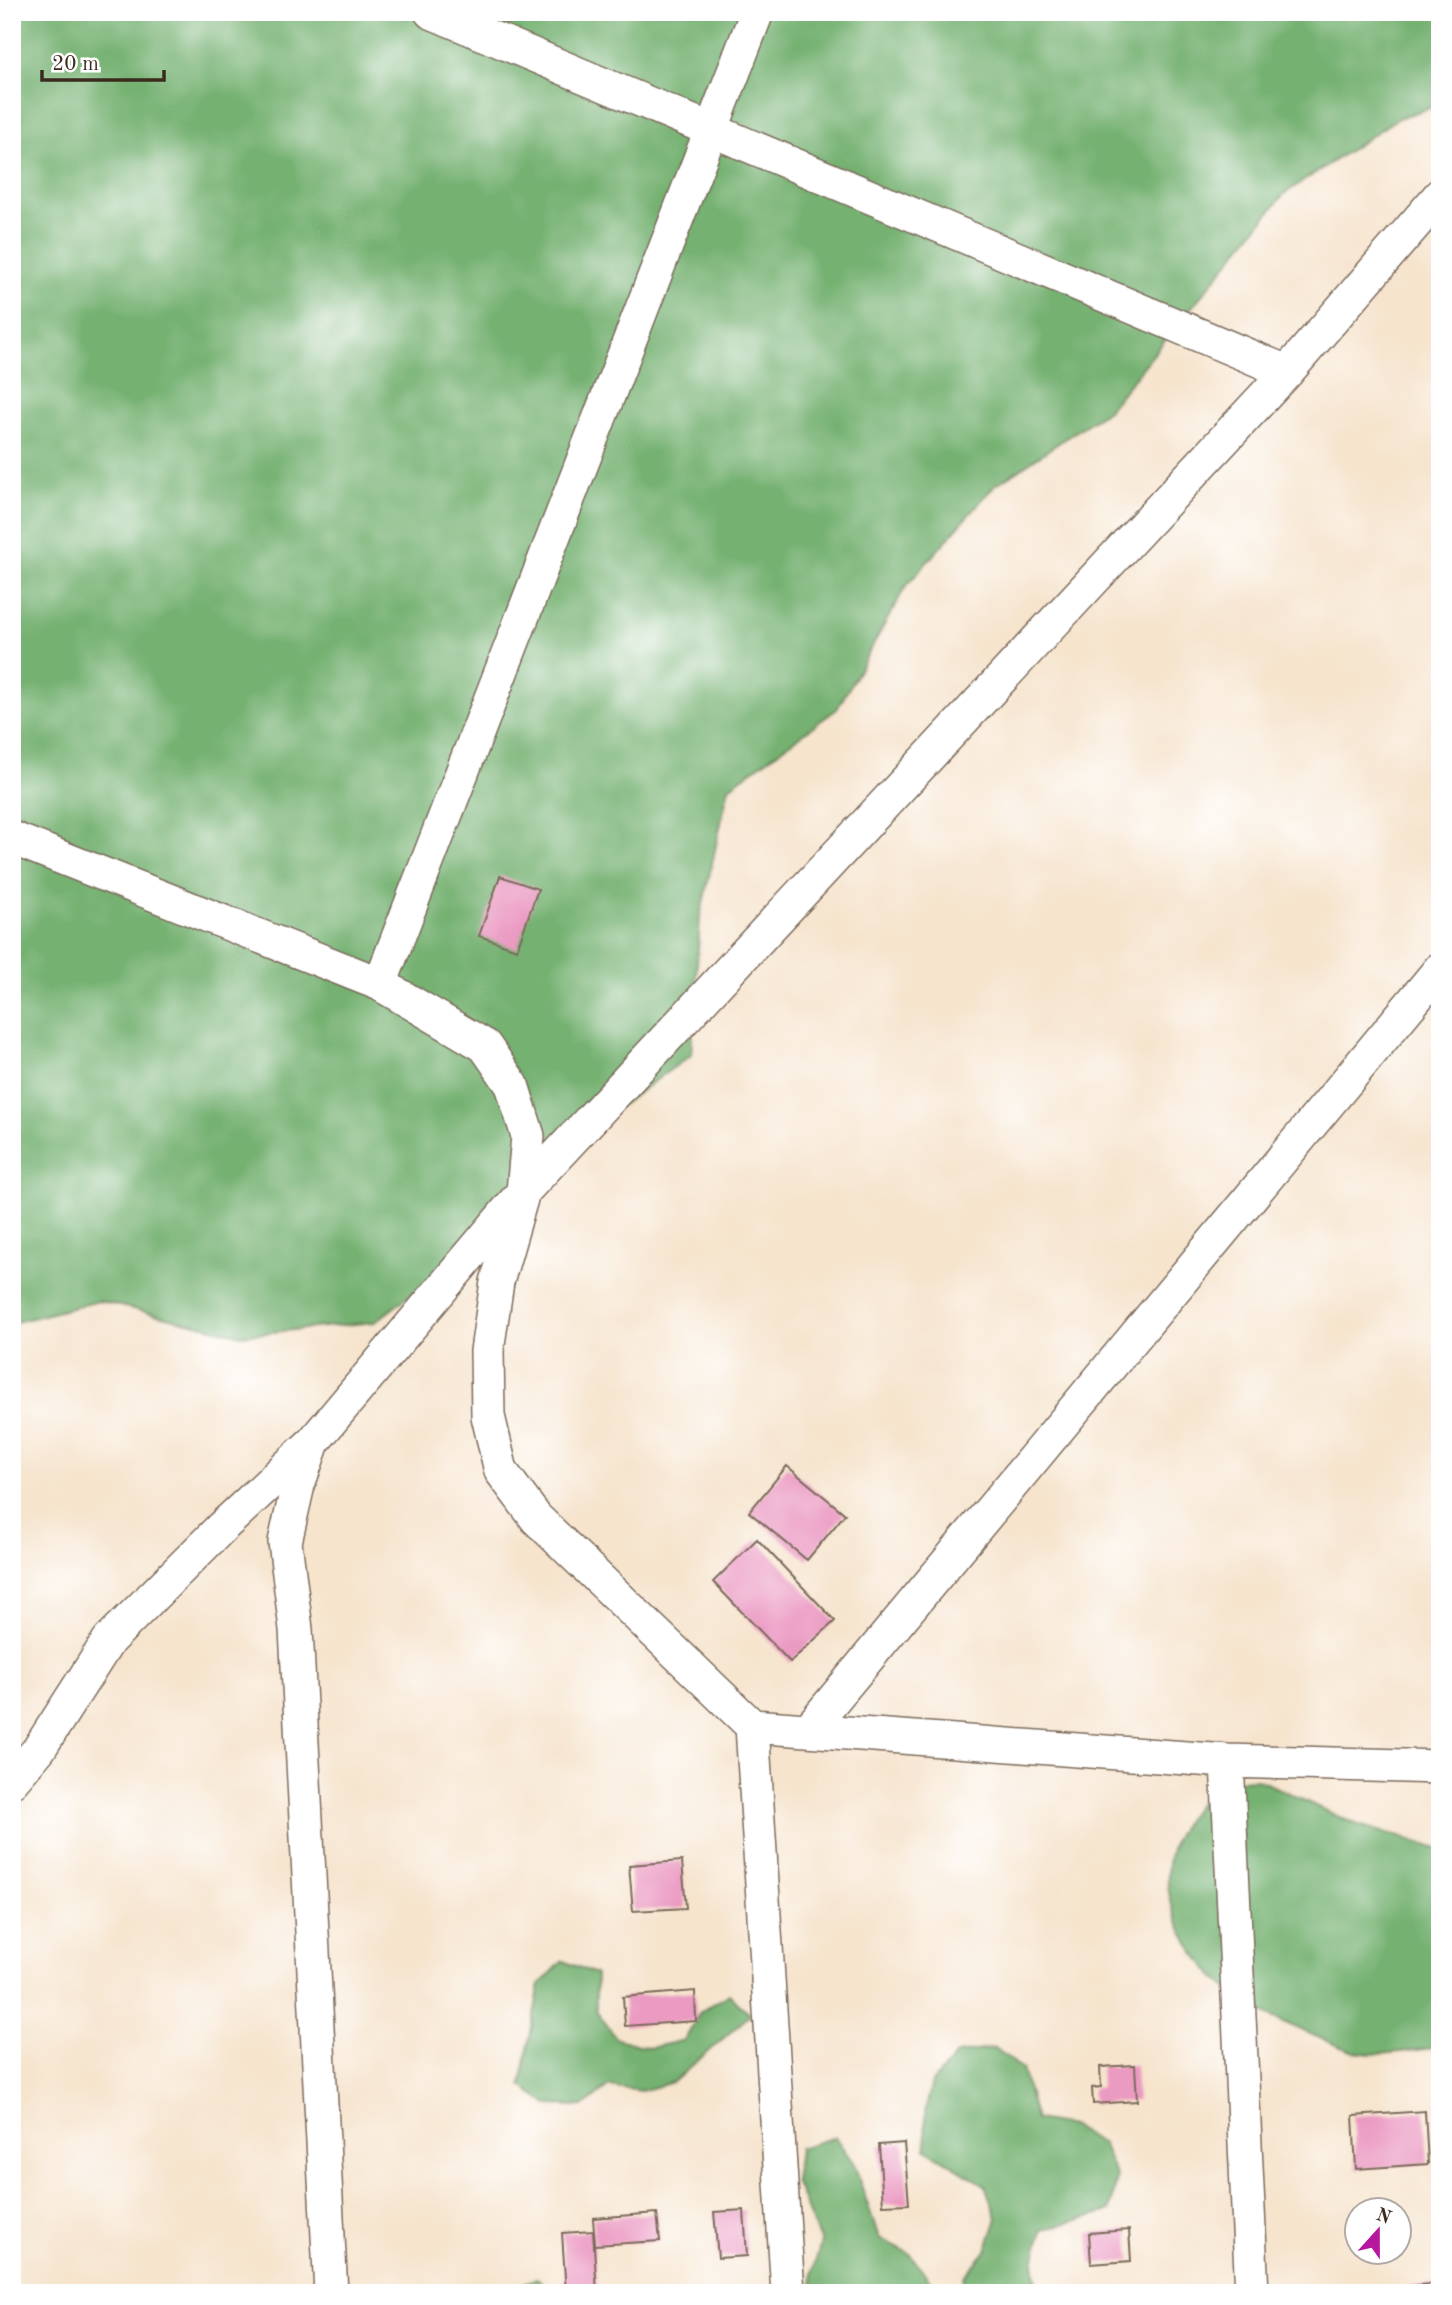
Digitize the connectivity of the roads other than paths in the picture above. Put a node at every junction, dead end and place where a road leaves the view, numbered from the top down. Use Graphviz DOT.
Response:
graph roads {
  1 [pos="431,12"];
  2 [pos="757,12"];
  3 [pos="711,130"];
  4 [pos="1440,195"];
  5 [pos="1287,372"];
  6 [pos="12,838"];
  7 [pos="1440,969"];
  8 [pos="380,984"];
  9 [pos="523,1192"];
  10 [pos="313,1442"];
  11 [pos="752,1727"];
  12 [pos="809,1729"];
  13 [pos="1227,1761"];
  14 [pos="1440,1767"];
  15 [pos="12,1780"];
  16 [pos="331,2293"];
  17 [pos="788,2293"];
  18 [pos="1252,2293"];
  1 -- 3 [label="street"];
  2 -- 3 [label="street"];
  3 -- 5 [label="street"];
  3 -- 8 [label="street"];
  4 -- 5 [label="street"];
  5 -- 9 [label="street"];
  6 -- 8 [label="street"];
  7 -- 12 [label="street"];
  8 -- 9 [label="street"];
  9 -- 10 [label="street"];
  9 -- 11 [label="street"];
  10 -- 15 [label="street"];
  10 -- 16 [label="street"];
  11 -- 12 [label="street"];
  11 -- 17 [label="street"];
  12 -- 13 [label="street"];
  13 -- 14 [label="street"];
  13 -- 18 [label="street"];
}
